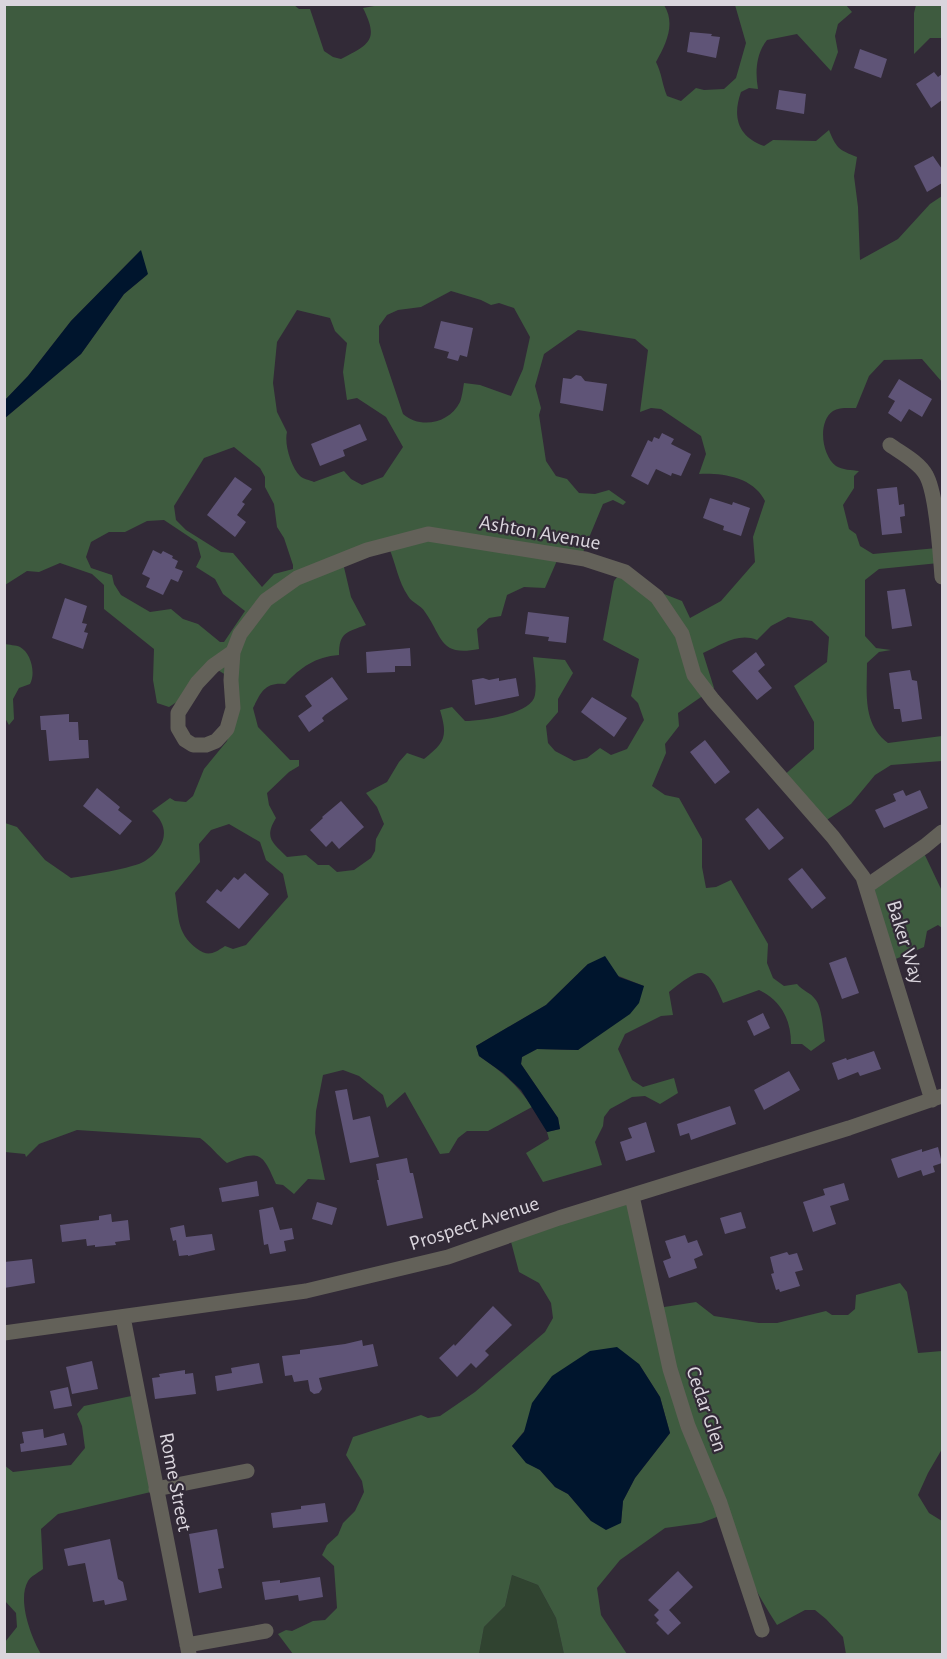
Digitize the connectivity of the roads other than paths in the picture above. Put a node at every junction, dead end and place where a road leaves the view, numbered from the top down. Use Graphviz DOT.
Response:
graph roads {
  1 [pos="890,445"];
  2 [pos="942,577"];
  3 [pos="232,652"];
  4 [pos="942,832"];
  5 [pos="867,886"];
  6 [pos="937,1098"];
  7 [pos="632,1196"];
  8 [pos="123,1317"];
  9 [pos="4,1333"];
  10 [pos="247,1471"];
  11 [pos="156,1489"];
  12 [pos="762,1630"];
  13 [pos="266,1631"];
  14 [pos="188,1650"];
  1 -- 2 [label="street"];
  3 -- 3 [label="street, Ashton Avenue"];
  3 -- 5 [label="street, Ashton Avenue"];
  4 -- 5 [label="street, Baker Way"];
  5 -- 6 [label="street, Baker Way"];
  6 -- 7 [label="street, Prospect Avenue"];
  7 -- 8 [label="street, Prospect Avenue"];
  7 -- 12 [label="street, Cedar Glen"];
  8 -- 9 [label="street, Prospect Avenue"];
  8 -- 11 [label="street, Rome Street"];
  10 -- 11 [label="street"];
  11 -- 14 [label="street, Rome Street"];
  13 -- 14 [label="street"];
}
